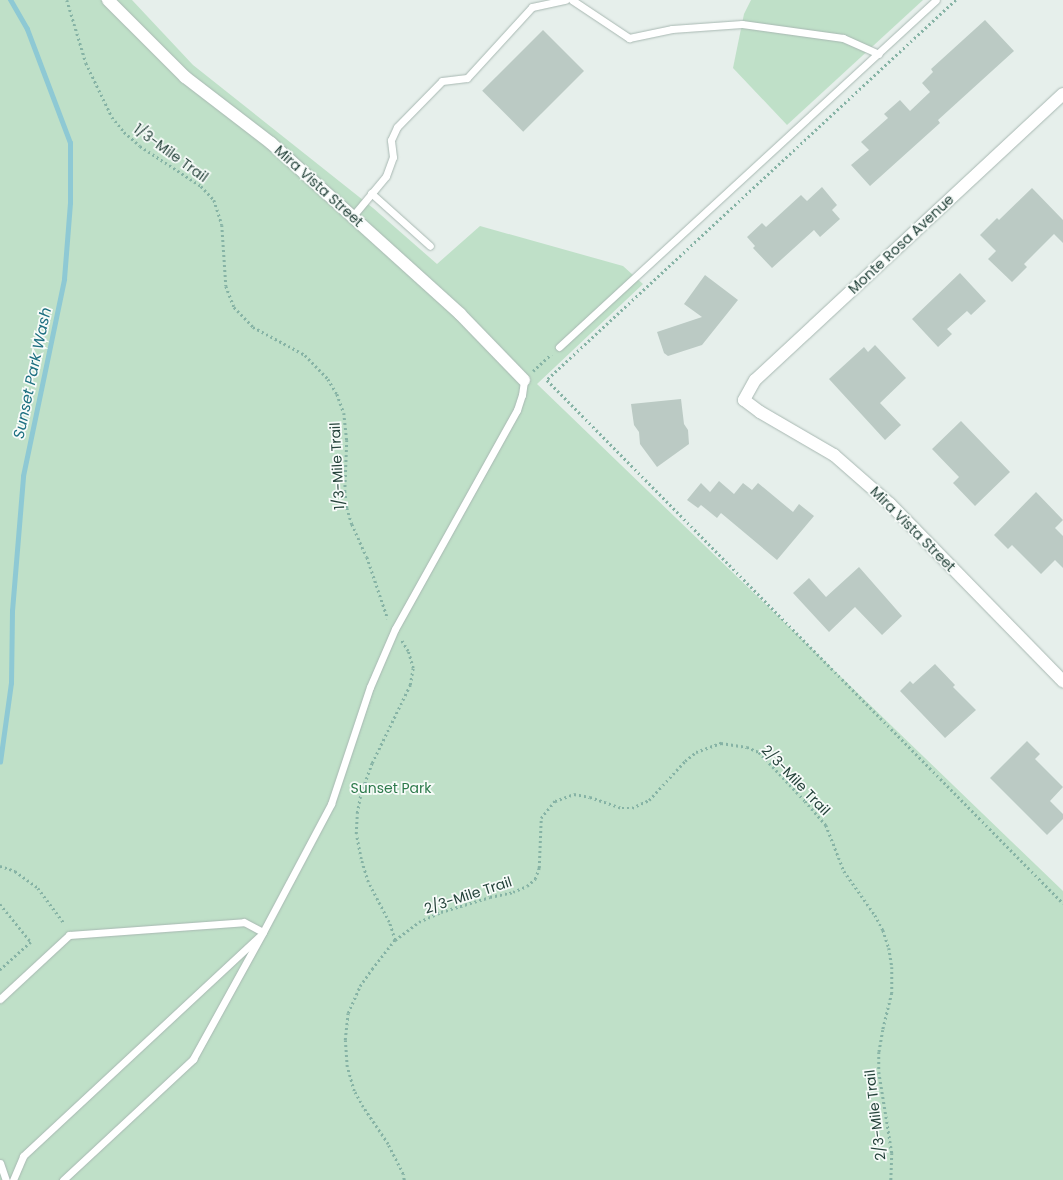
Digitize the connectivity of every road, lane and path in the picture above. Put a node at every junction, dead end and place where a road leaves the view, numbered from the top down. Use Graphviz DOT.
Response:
graph roads {
  1 [pos="67,0"];
  2 [pos="108,0"];
  3 [pos="565,0"];
  4 [pos="572,0"];
  5 [pos="936,0"];
  6 [pos="956,0"];
  7 [pos="879,54"];
  8 [pos="1063,94"];
  9 [pos="372,193"];
  10 [pos="352,216"];
  11 [pos="430,246"];
  12 [pos="559,347"];
  13 [pos="524,380"];
  14 [pos="744,400"];
  15 [pos="395,629"];
  16 [pos="1063,681"];
  17 [pos="0,866"];
  18 [pos="1063,902"];
  19 [pos="0,904"];
  20 [pos="64,923"];
  21 [pos="263,932"];
  22 [pos="395,940"];
  23 [pos="0,970"];
  24 [pos="0,999"];
  25 [pos="0,1163"];
  26 [pos="6,1180"];
  27 [pos="13,1180"];
  28 [pos="62,1180"];
  29 [pos="404,1180"];
  30 [pos="891,1180"];
  1 -- 15 [label="path, 1/3-Mile Trail"];
  2 -- 10 [label="street, Mira Vista Street"];
  3 -- 9 [label="lane"];
  4 -- 7 [label="lane"];
  5 -- 7 [label="lane"];
  6 -- 18 [label="path"];
  7 -- 12 [label="lane"];
  8 -- 14 [label="street, Monte Rosa Avenue"];
  9 -- 10 [label="lane"];
  9 -- 11 [label="lane"];
  10 -- 13 [label="street, Mira Vista Street"];
  12 -- 13 [label="path"];
  13 -- 15 [label="lane"];
  14 -- 16 [label="street, Mira Vista Street"];
  15 -- 21 [label="lane"];
  15 -- 22 [label="path, 1/3-Mile Trail"];
  17 -- 20 [label="path"];
  19 -- 23 [label="path"];
  21 -- 24 [label="lane"];
  21 -- 27 [label="lane"];
  21 -- 28 [label="lane"];
  22 -- 29 [label="path, 2/3-Mile Trail"];
  22 -- 30 [label="path, 2/3-Mile Trail"];
  25 -- 26 [label="lane"];
}
